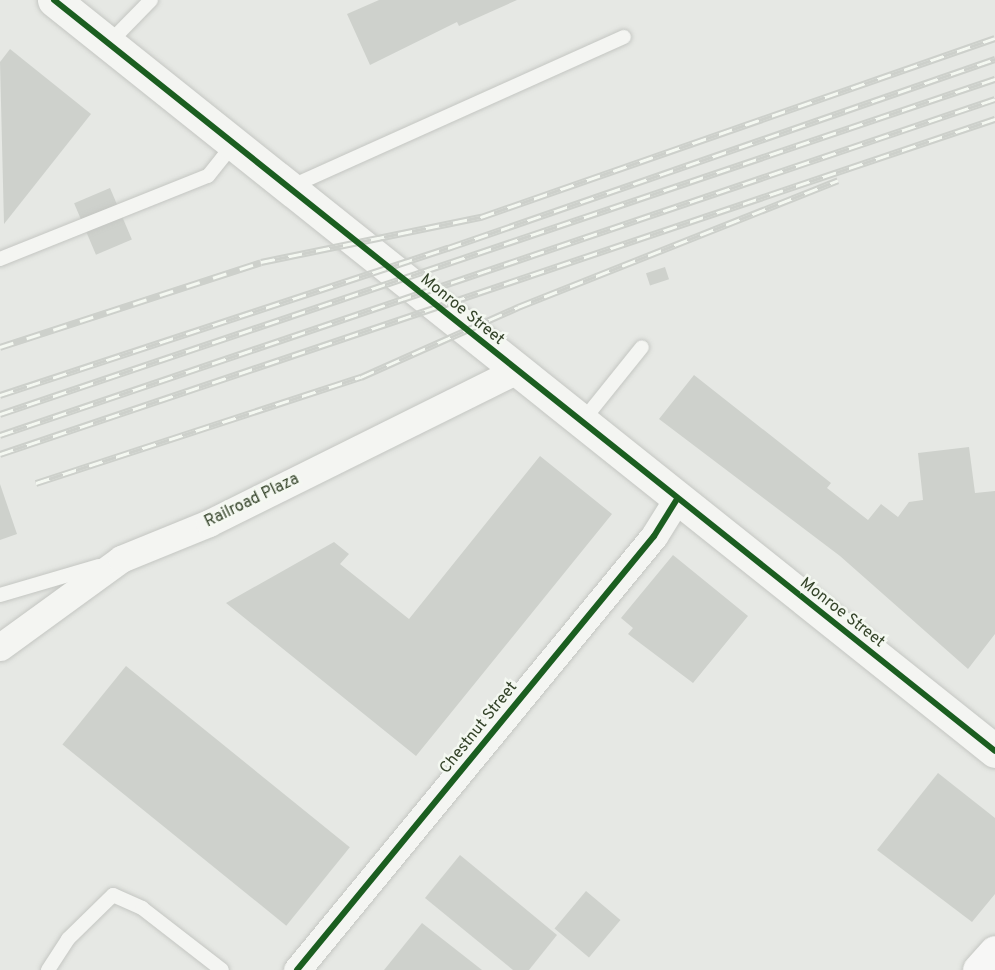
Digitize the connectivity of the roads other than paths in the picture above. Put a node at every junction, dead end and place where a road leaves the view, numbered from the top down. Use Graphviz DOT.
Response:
graph roads {
  1 [pos="54,0"];
  2 [pos="151,0"];
  3 [pos="624,37"];
  4 [pos="109,44"];
  5 [pos="235,142"];
  6 [pos="290,187"];
  7 [pos="0,259"];
  8 [pos="642,347"];
  9 [pos="515,371"];
  10 [pos="580,423"];
  11 [pos="677,499"];
  12 [pos="121,559"];
  13 [pos="0,596"];
  14 [pos="0,647"];
  15 [pos="995,751"];
  16 [pos="995,952"];
  17 [pos="48,970"];
  18 [pos="222,970"];
  19 [pos="297,970"];
  20 [pos="979,970"];
  1 -- 4 [label="street, Monroe Street"];
  2 -- 4 [label="lane"];
  3 -- 6 [label="lane"];
  4 -- 5 [label="street, Monroe Street"];
  5 -- 6 [label="street, Monroe Street"];
  5 -- 7 [label="lane"];
  6 -- 9 [label="street, Monroe Street"];
  8 -- 10 [label="lane"];
  9 -- 10 [label="street, Monroe Street"];
  9 -- 12 [label="street, Railroad Plaza"];
  10 -- 11 [label="street, Monroe Street"];
  11 -- 15 [label="street, Monroe Street"];
  11 -- 19 [label="street, Chestnut Street"];
  12 -- 13 [label="lane"];
  12 -- 14 [label="street, Railroad Plaza"];
  16 -- 20 [label="main road"];
  17 -- 18 [label="lane"];
}
